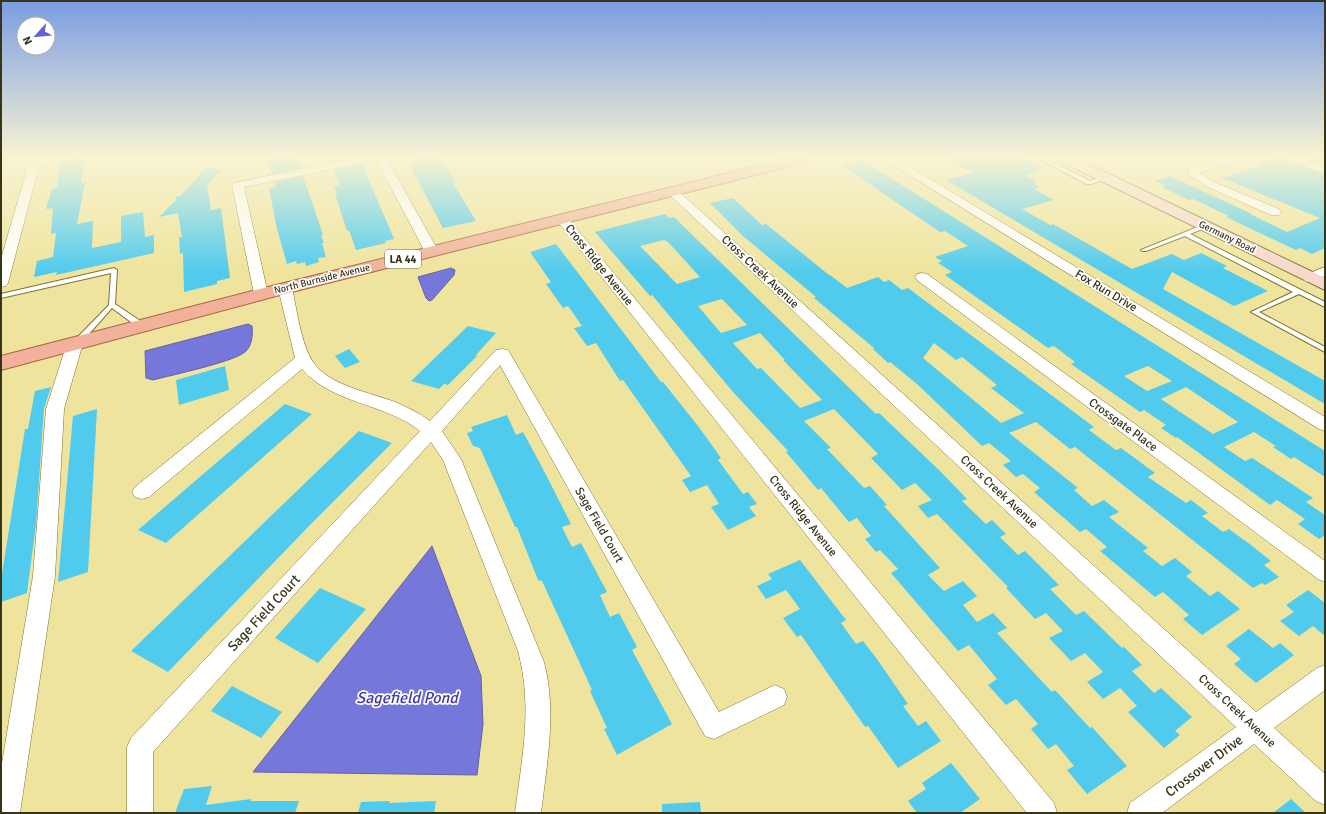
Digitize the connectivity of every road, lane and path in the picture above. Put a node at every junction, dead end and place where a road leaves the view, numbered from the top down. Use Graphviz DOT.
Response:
graph roads {
  1 [pos="25,196"];
  2 [pos="240,196"];
  3 [pos="402,196"];
  4 [pos="657,196"];
  5 [pos="677,196"];
  6 [pos="949,196"];
  7 [pos="1143,196"];
  8 [pos="1238,196"];
  9 [pos="1275,212"];
  10 [pos="563,220"];
  11 [pos="1205,226"];
  12 [pos="1185,234"];
  13 [pos="1144,250"];
  14 [pos="432,252"];
  15 [pos="1325,271"];
  16 [pos="922,277"];
  17 [pos="1310,278"];
  18 [pos="1,283"];
  19 [pos="1325,285"];
  20 [pos="284,288"];
  21 [pos="1298,292"];
  22 [pos="261,294"];
  23 [pos="1,296"];
  24 [pos="112,305"];
  25 [pos="1325,305"];
  26 [pos="142,326"];
  27 [pos="75,343"];
  28 [pos="1325,350"];
  29 [pos="304,359"];
  30 [pos="1,363"];
  31 [pos="1325,425"];
  32 [pos="432,431"];
  33 [pos="142,492"];
  34 [pos="1325,573"];
  35 [pos="1325,676"];
  36 [pos="775,697"];
  37 [pos="1255,728"];
  38 [pos="1325,792"];
  39 [pos="7,813"];
  40 [pos="140,813"];
  41 [pos="528,813"];
  42 [pos="1044,813"];
  43 [pos="1140,813"];
  1 -- 18 [label="street"];
  2 -- 22 [label="street"];
  3 -- 14 [label="street"];
  4 -- 10 [label="main road, North Burnside Avenue / LA 44"];
  5 -- 37 [label="street, Cross Creek Avenue"];
  6 -- 31 [label="street, Fox Run Drive"];
  7 -- 11 [label="main road, Germany Road"];
  8 -- 9 [label="street"];
  10 -- 14 [label="main road, North Burnside Avenue / LA 44"];
  10 -- 42 [label="street, Cross Ridge Avenue"];
  11 -- 12 [label="lane"];
  11 -- 17 [label="main road, Germany Road"];
  12 -- 13 [label="lane"];
  12 -- 21 [label="lane"];
  14 -- 20 [label="main road, North Burnside Avenue / LA 44"];
  15 -- 17 [label="street"];
  16 -- 34 [label="street, Crossgate Place"];
  17 -- 19 [label="main road, Germany Road"];
  20 -- 22 [label="main road, North Burnside Avenue / LA 44"];
  20 -- 29 [label="street"];
  21 -- 25 [label="lane"];
  21 -- 28 [label="lane"];
  22 -- 26 [label="main road, North Burnside Avenue / LA 44"];
  23 -- 24 [label="lane"];
  24 -- 26 [label="lane"];
  24 -- 27 [label="lane"];
  26 -- 27 [label="main road, North Burnside Avenue / LA 44"];
  27 -- 30 [label="main road, North Burnside Avenue / LA 44"];
  27 -- 39 [label="street"];
  29 -- 32 [label="street"];
  29 -- 33 [label="street"];
  32 -- 36 [label="street, Sage Field Court"];
  32 -- 40 [label="street, Sage Field Court"];
  32 -- 41 [label="street"];
  35 -- 37 [label="street, Crossover Drive"];
  37 -- 38 [label="street, Cross Creek Avenue"];
  37 -- 43 [label="street, Crossover Drive"];
}
